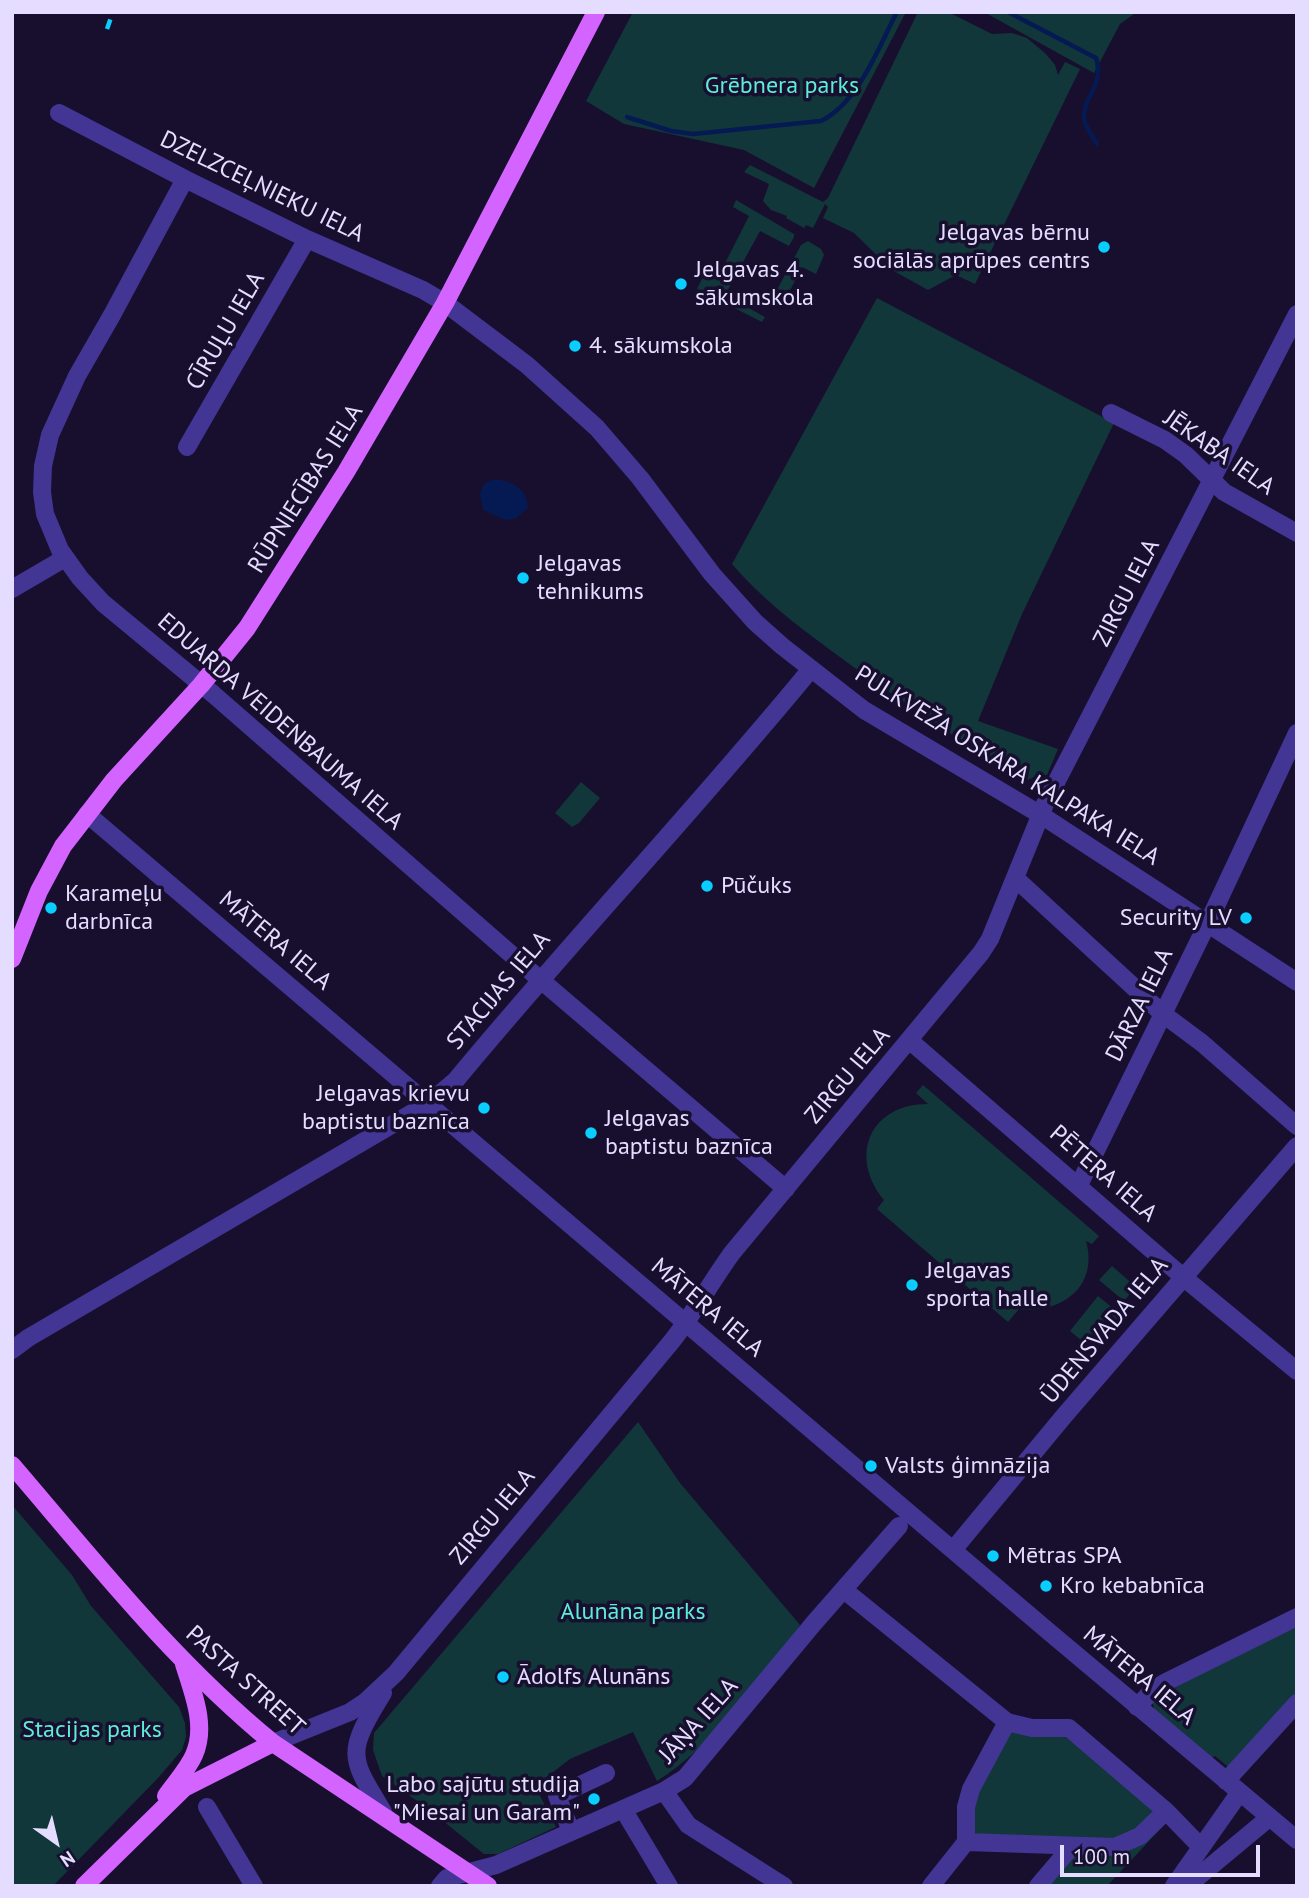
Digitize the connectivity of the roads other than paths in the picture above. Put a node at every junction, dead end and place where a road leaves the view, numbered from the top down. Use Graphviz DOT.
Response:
graph roads {
  1 [pos="596,12"];
  2 [pos="59,113"];
  3 [pos="185,179"];
  4 [pos="307,239"];
  5 [pos="445,303"];
  6 [pos="1297,314"];
  7 [pos="1111,413"];
  8 [pos="187,447"];
  9 [pos="1211,481"];
  10 [pos="1297,533"];
  11 [pos="65,558"];
  12 [pos="13,599"];
  13 [pos="811,669"];
  14 [pos="201,685"];
  15 [pos="1297,733"];
  16 [pos="87,814"];
  17 [pos="1041,815"];
  18 [pos="1015,878"];
  19 [pos="1208,922"];
  20 [pos="12,960"];
  21 [pos="540,979"];
  22 [pos="1297,982"];
  23 [pos="1163,1014"];
  24 [pos="909,1040"];
  25 [pos="429,1103"];
  26 [pos="1297,1125"];
  27 [pos="1297,1146"];
  28 [pos="1079,1185"];
  29 [pos="786,1189"];
  30 [pos="1183,1277"];
  31 [pos="687,1322"];
  32 [pos="20,1340"];
  33 [pos="12,1350"];
  34 [pos="1297,1371"];
  35 [pos="12,1465"];
  36 [pos="899,1526"];
  37 [pos="953,1550"];
  38 [pos="844,1590"];
  39 [pos="1297,1617"];
  40 [pos="184,1663"];
  41 [pos="396,1673"];
  42 [pos="1297,1703"];
  43 [pos="1137,1707"];
  44 [pos="1007,1723"];
  45 [pos="273,1743"];
  46 [pos="606,1773"];
  47 [pos="1233,1786"];
  48 [pos="664,1791"];
  49 [pos="207,1807"];
  50 [pos="624,1809"];
  51 [pos="1166,1811"];
  52 [pos="1270,1817"];
  53 [pos="387,1818"];
  54 [pos="148,1822"];
  55 [pos="571,1831"];
  56 [pos="1297,1840"];
  57 [pos="966,1842"];
  58 [pos="1072,1846"];
  59 [pos="1200,1846"];
  60 [pos="467,1872"];
  61 [pos="84,1886"];
  62 [pos="254,1886"];
  63 [pos="440,1886"];
  64 [pos="488,1886"];
  65 [pos="670,1886"];
  66 [pos="784,1886"];
  67 [pos="931,1886"];
  68 [pos="1038,1886"];
  69 [pos="1174,1886"];
  70 [pos="1188,1886"];
  1 -- 5 [label="main road, RŪPNIECĪBAS IELA"];
  2 -- 3 [label="street, DZELZCEĻNIEKU IELA"];
  3 -- 4 [label="street, DZELZCEĻNIEKU IELA"];
  3 -- 11 [label="street, EDUARDA VEIDENBAUMA IELA"];
  4 -- 5 [label="street, DZELZCEĻNIEKU IELA"];
  4 -- 8 [label="street, CĪRUĻU IELA"];
  5 -- 13 [label="street, PULKVEŽA OSKARA KALPAKA IELA"];
  5 -- 14 [label="main road, RŪPNIECĪBAS IELA"];
  6 -- 9 [label="street, ZIRGU IELA"];
  7 -- 9 [label="street, JĒKABA IELA"];
  9 -- 10 [label="street, JĒKABA IELA"];
  9 -- 17 [label="street, ZIRGU IELA"];
  11 -- 12 [label="street"];
  11 -- 14 [label="street, EDUARDA VEIDENBAUMA IELA"];
  13 -- 17 [label="street, PULKVEŽA OSKARA KALPAKA IELA"];
  13 -- 21 [label="street, STACIJAS IELA"];
  14 -- 16 [label="main road, RŪPNIECĪBAS IELA"];
  14 -- 21 [label="street, EDUARDA VEIDENBAUMA IELA"];
  15 -- 19 [label="street, DĀRZA IELA"];
  16 -- 20 [label="main road, RŪPNIECĪBAS IELA"];
  16 -- 25 [label="street, MĀTERA IELA"];
  17 -- 18 [label="street, ZIRGU IELA"];
  17 -- 19 [label="street, PULKVEŽA OSKARA KALPAKA IELA"];
  18 -- 23 [label="street"];
  18 -- 24 [label="street, ZIRGU IELA"];
  19 -- 22 [label="street, PULKVEŽA OSKARA KALPAKA IELA"];
  19 -- 23 [label="street, DĀRZA IELA"];
  21 -- 25 [label="street, STACIJAS IELA"];
  21 -- 29 [label="street, EDUARDA VEIDENBAUMA IELA"];
  23 -- 26 [label="street"];
  23 -- 28 [label="street, DĀRZA IELA"];
  24 -- 28 [label="street, PĒTERA IELA"];
  24 -- 29 [label="street, ZIRGU IELA"];
  25 -- 31 [label="street, MĀTERA IELA"];
  25 -- 32 [label="street, STACIJAS IELA"];
  27 -- 30 [label="street, ŪDENSVADA IELA"];
  28 -- 30 [label="street, PĒTERA IELA"];
  29 -- 31 [label="street, ZIRGU IELA"];
  30 -- 34 [label="street, PĒTERA IELA"];
  30 -- 37 [label="street, ŪDENSVADA IELA"];
  31 -- 37 [label="street, MĀTERA IELA"];
  31 -- 41 [label="street, ZIRGU IELA"];
  32 -- 33 [label="street, STACIJAS IELA"];
  35 -- 40 [label="main road, PASTA STREET"];
  36 -- 38 [label="street, JĀŅA IELA"];
  37 -- 43 [label="street, MĀTERA IELA"];
  38 -- 44 [label="street"];
  38 -- 48 [label="street, JĀŅA IELA"];
  39 -- 43 [label="street"];
  40 -- 45 [label="main road, PASTA STREET"];
  40 -- 54 [label="main road"];
  41 -- 45 [label="street, ZIRGU IELA"];
  41 -- 53 [label="street"];
  42 -- 47 [label="street"];
  43 -- 47 [label="street, MĀTERA IELA"];
  44 -- 51 [label="street"];
  44 -- 57 [label="street"];
  45 -- 53 [label="main road, PASTA STREET"];
  45 -- 54 [label="main road"];
  46 -- 55 [label="street"];
  47 -- 52 [label="street, MĀTERA IELA"];
  47 -- 59 [label="street"];
  48 -- 50 [label="street, JĀŅA IELA"];
  48 -- 66 [label="street"];
  49 -- 62 [label="street"];
  50 -- 55 [label="street, JĀŅA IELA"];
  50 -- 65 [label="street"];
  51 -- 58 [label="street"];
  51 -- 59 [label="street"];
  52 -- 56 [label="street, MĀTERA IELA"];
  52 -- 70 [label="street"];
  53 -- 60 [label="main road, PASTA STREET"];
  54 -- 61 [label="main road"];
  55 -- 60 [label="street, JĀŅA IELA"];
  57 -- 58 [label="street"];
  57 -- 67 [label="street"];
  58 -- 68 [label="street"];
  59 -- 69 [label="street"];
  60 -- 63 [label="street, JĀŅA IELA"];
  60 -- 64 [label="main road, PASTA STREET"];
}
